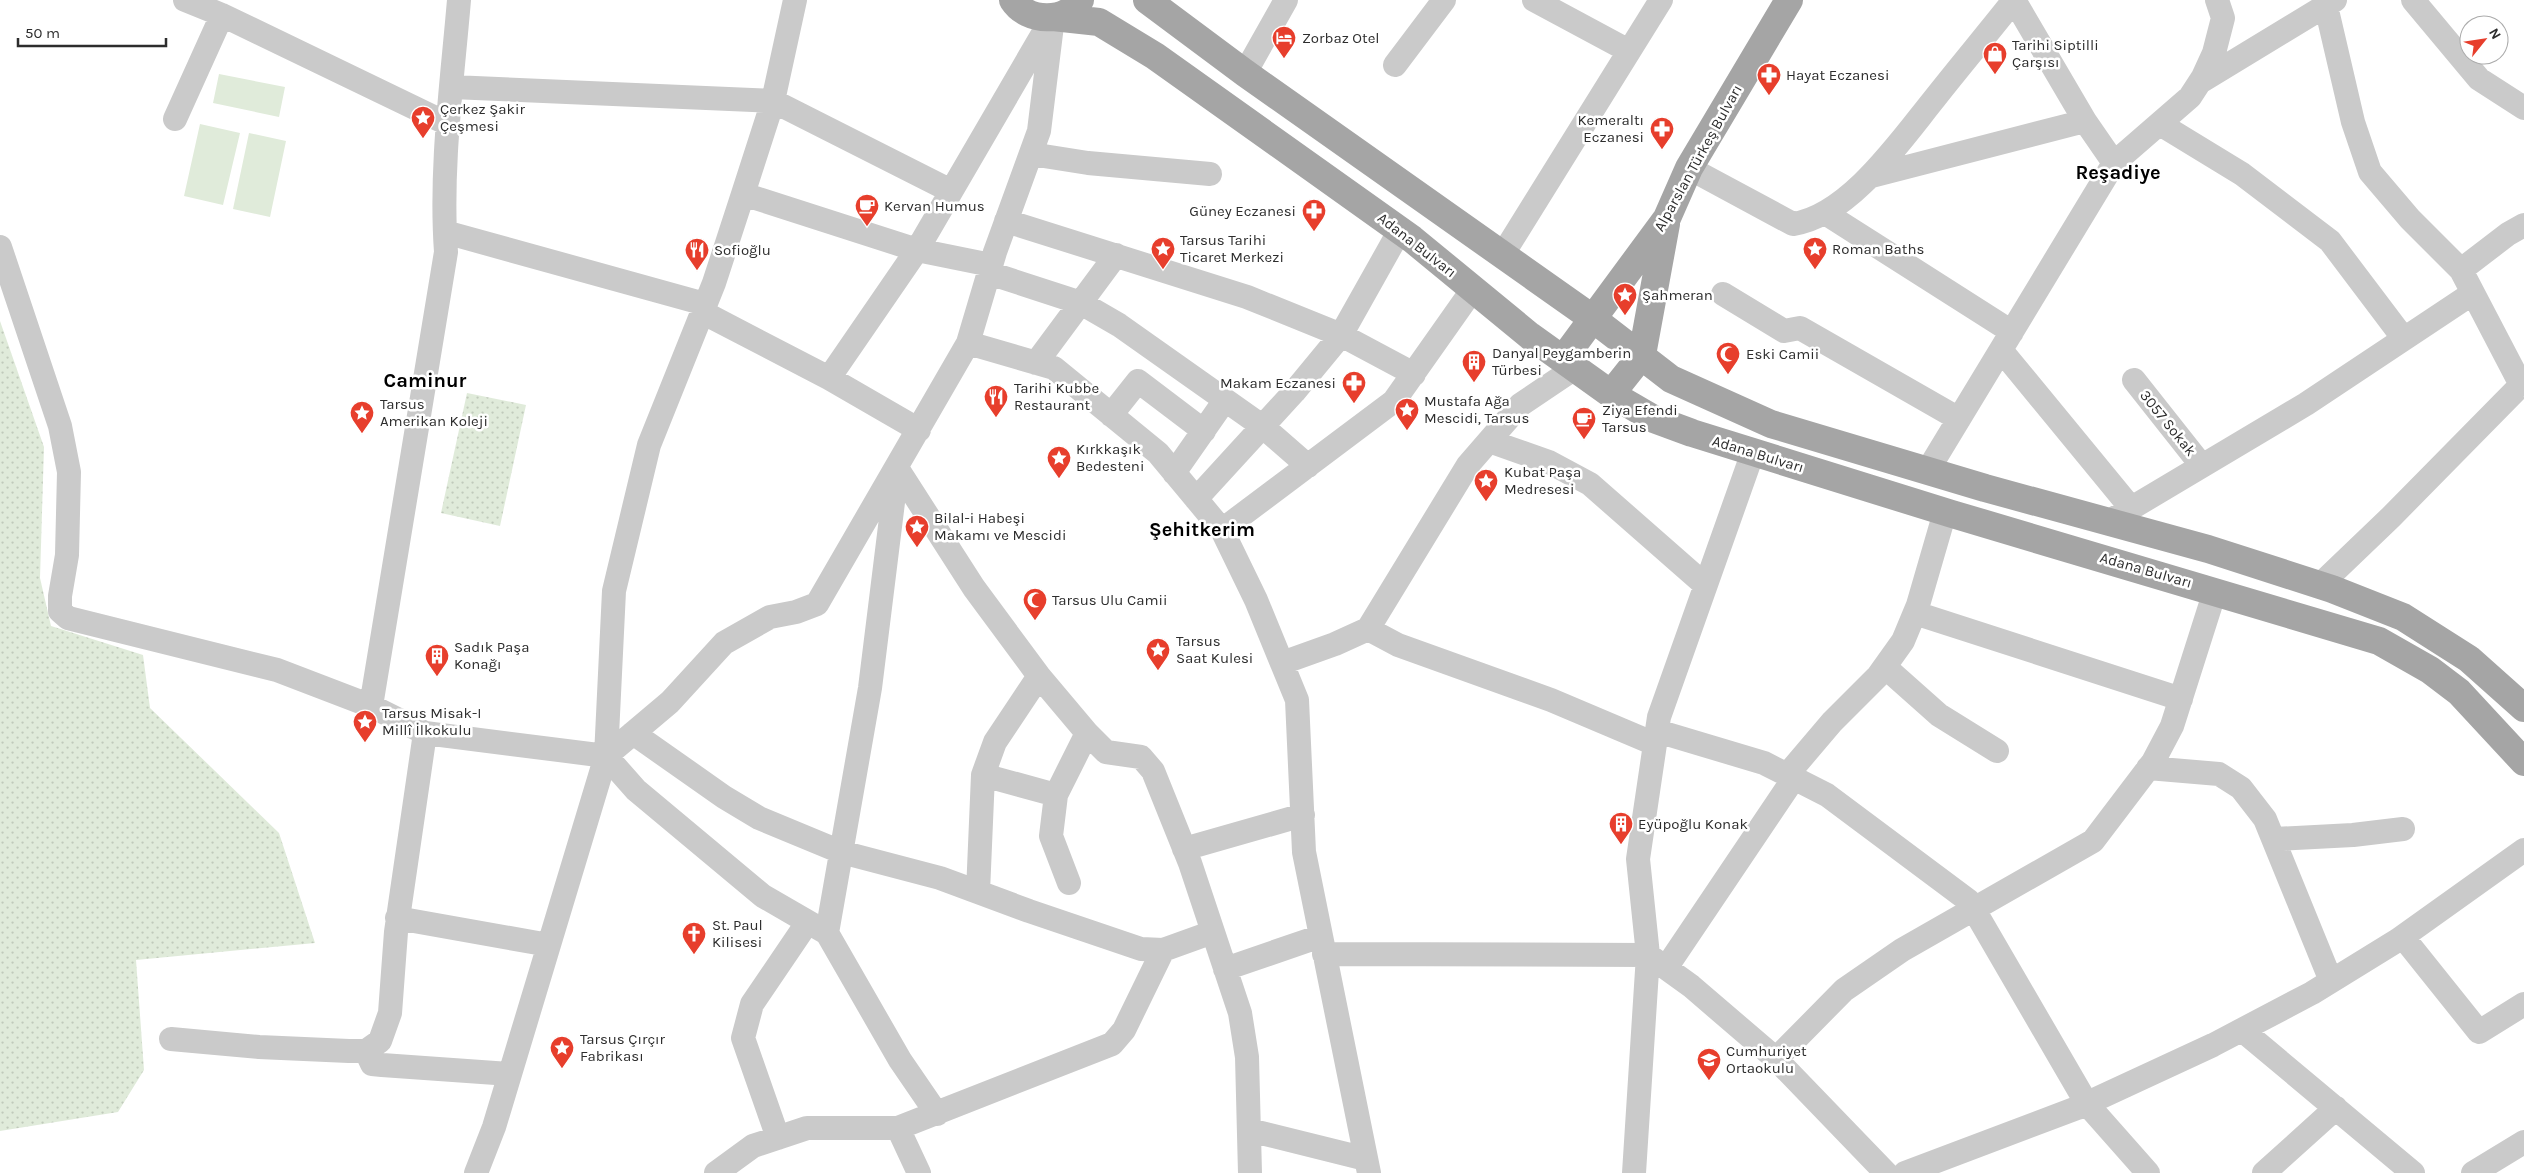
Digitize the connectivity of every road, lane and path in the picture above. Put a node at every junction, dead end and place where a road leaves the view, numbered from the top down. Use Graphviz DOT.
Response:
graph roads {
  1 [pos="185,0"];
  2 [pos="459,0"];
  3 [pos="795,0"];
  4 [pos="1013,0"];
  5 [pos="1080,0"];
  6 [pos="1147,0"];
  7 [pos="1286,0"];
  8 [pos="1444,0"];
  9 [pos="1534,0"];
  10 [pos="1661,0"];
  11 [pos="1789,0"];
  12 [pos="2014,0"];
  13 [pos="2217,0"];
  14 [pos="2413,0"];
  15 [pos="2330,3"];
  16 [pos="222,15"];
  17 [pos="1053,17"];
  18 [pos="1629,51"];
  19 [pos="1395,65"];
  20 [pos="1245,72"];
  21 [pos="2200,82"];
  22 [pos="452,87"];
  23 [pos="774,101"];
  24 [pos="2524,108"];
  25 [pos="176,119"];
  26 [pos="2086,122"];
  27 [pos="448,124"];
  28 [pos="2160,124"];
  29 [pos="1031,154"];
  30 [pos="2114,163"];
  31 [pos="1689,168"];
  32 [pos="1210,174"];
  33 [pos="1872,176"];
  34 [pos="951,191"];
  35 [pos="743,194"];
  36 [pos="1825,213"];
  37 [pos="1667,218"];
  38 [pos="1006,221"];
  39 [pos="2524,225"];
  40 [pos="1400,230"];
  41 [pos="445,232"];
  42 [pos="0,247"];
  43 [pos="917,250"];
  44 [pos="1503,254"];
  45 [pos="1116,255"];
  46 [pos="990,269"];
  47 [pos="2461,270"];
  48 [pos="1473,289"];
  49 [pos="2473,293"];
  50 [pos="1723,294"];
  51 [pos="1081,303"];
  52 [pos="704,308"];
  53 [pos="1592,318"];
  54 [pos="1341,335"];
  55 [pos="2404,339"];
  56 [pos="2006,341"];
  57 [pos="968,343"];
  58 [pos="1642,356"];
  59 [pos="1036,363"];
  60 [pos="1569,363"];
  61 [pos="1414,374"];
  62 [pos="828,378"];
  63 [pos="2134,380"];
  64 [pos="2523,383"];
  65 [pos="1611,394"];
  66 [pos="1225,400"];
  67 [pos="1112,415"];
  68 [pos="1959,419"];
  69 [pos="1262,426"];
  70 [pos="919,430"];
  71 [pos="1204,431"];
  72 [pos="1489,441"];
  73 [pos="1753,452"];
  74 [pos="1308,466"];
  75 [pos="2202,466"];
  76 [pos="897,468"];
  77 [pos="1928,470"];
  78 [pos="1174,473"];
  79 [pos="1196,499"];
  80 [pos="2131,508"];
  81 [pos="1945,512"];
  82 [pos="2108,522"];
  83 [pos="1222,530"];
  84 [pos="1704,584"];
  85 [pos="2320,586"];
  86 [pos="2215,591"];
  87 [pos="1915,613"];
  88 [pos="1368,629"];
  89 [pos="1282,662"];
  90 [pos="1885,667"];
  91 [pos="1039,676"];
  92 [pos="2181,699"];
  93 [pos="371,706"];
  94 [pos="2524,708"];
  95 [pos="425,733"];
  96 [pos="633,733"];
  97 [pos="1087,733"];
  98 [pos="1656,737"];
  99 [pos="1997,751"];
  100 [pos="606,756"];
  101 [pos="2524,762"];
  102 [pos="2148,768"];
  103 [pos="983,775"];
  104 [pos="1791,776"];
  105 [pos="1056,795"];
  106 [pos="1303,815"];
  107 [pos="2403,829"];
  108 [pos="2274,839"];
  109 [pos="1184,849"];
  110 [pos="2524,850"];
  111 [pos="841,852"];
  112 [pos="1069,883"];
  113 [pos="978,892"];
  114 [pos="1973,909"];
  115 [pos="397,918"];
  116 [pos="817,928"];
  117 [pos="1213,932"];
  118 [pos="2403,937"];
  119 [pos="549,944"];
  120 [pos="1323,945"];
  121 [pos="1163,950"];
  122 [pos="1657,961"];
  123 [pos="1226,969"];
  124 [pos="2331,981"];
  125 [pos="2524,1004"];
  126 [pos="2242,1030"];
  127 [pos="171,1039"];
  128 [pos="366,1051"];
  129 [pos="1776,1059"];
  130 [pos="510,1074"];
  131 [pos="2087,1104"];
  132 [pos="2336,1108"];
  133 [pos="937,1114"];
  134 [pos="898,1128"];
  135 [pos="1249,1130"];
  136 [pos="778,1138"];
  137 [pos="2524,1142"];
  138 [pos="1367,1166"];
  139 [pos="476,1173"];
  140 [pos="716,1173"];
  141 [pos="919,1173"];
  142 [pos="1250,1173"];
  143 [pos="1634,1173"];
  144 [pos="1886,1173"];
  145 [pos="1905,1173"];
  146 [pos="2148,1173"];
  147 [pos="2264,1173"];
  148 [pos="2413,1173"];
  149 [pos="2473,1173"];
  1 -- 16 [label="street"];
  2 -- 22 [label="street"];
  3 -- 23 [label="street"];
  4 -- 17 [label="main road, Adana Bulvarı"];
  5 -- 17 [label="main road"];
  6 -- 20 [label="main road"];
  7 -- 20 [label="street"];
  8 -- 19 [label="street"];
  9 -- 18 [label="street"];
  10 -- 18 [label="street"];
  11 -- 31 [label="main road, Alparslan Türkeş Bulvarı"];
  12 -- 26 [label="street"];
  12 -- 33 [label="street"];
  13 -- 21 [label="street"];
  14 -- 24 [label="street"];
  15 -- 21 [label="street"];
  15 -- 47 [label="street"];
  16 -- 25 [label="street"];
  16 -- 27 [label="street"];
  17 -- 29 [label="street"];
  17 -- 34 [label="street"];
  17 -- 40 [label="main road, Adana Bulvarı"];
  18 -- 44 [label="street"];
  20 -- 44 [label="main road"];
  21 -- 28 [label="street"];
  22 -- 23 [label="street"];
  22 -- 27 [label="street"];
  23 -- 34 [label="street"];
  23 -- 35 [label="street"];
  26 -- 30 [label="street"];
  26 -- 33 [label="street"];
  27 -- 41 [label="street"];
  28 -- 30 [label="street"];
  28 -- 55 [label="street"];
  29 -- 32 [label="street"];
  29 -- 38 [label="street"];
  30 -- 56 [label="street"];
  31 -- 36 [label="street"];
  31 -- 37 [label="main road, Alparslan Türkeş Bulvarı"];
  33 -- 36 [label="street"];
  34 -- 43 [label="street"];
  35 -- 43 [label="street"];
  35 -- 52 [label="street"];
  36 -- 56 [label="street"];
  37 -- 53 [label="main road, Alparslan Türkeş Bulvarı"];
  37 -- 58 [label="main road"];
  38 -- 45 [label="street"];
  38 -- 46 [label="street"];
  39 -- 47 [label="street"];
  40 -- 48 [label="main road, Adana Bulvarı"];
  40 -- 54 [label="street"];
  41 -- 52 [label="street"];
  41 -- 93 [label="street"];
  42 -- 93 [label="street"];
  43 -- 46 [label="street"];
  43 -- 62 [label="street"];
  44 -- 53 [label="main road"];
  45 -- 51 [label="street"];
  45 -- 54 [label="street"];
  46 -- 51 [label="street"];
  46 -- 57 [label="street"];
  47 -- 49 [label="street"];
  48 -- 60 [label="main road, Adana Bulvarı"];
  48 -- 61 [label="street"];
  49 -- 55 [label="street"];
  49 -- 64 [label="street"];
  50 -- 68 [label="street"];
  51 -- 59 [label="street"];
  51 -- 66 [label="street"];
  52 -- 62 [label="street"];
  52 -- 100 [label="street"];
  53 -- 58 [label="main road"];
  53 -- 60 [label="main road, Alparslan Türkeş Bulvarı"];
  54 -- 61 [label="street"];
  54 -- 69 [label="street"];
  55 -- 75 [label="street"];
  56 -- 68 [label="street"];
  56 -- 80 [label="street"];
  57 -- 59 [label="street"];
  57 -- 70 [label="street"];
  58 -- 65 [label="main road"];
  58 -- 77 [label="main road"];
  59 -- 67 [label="street"];
  60 -- 65 [label="main road, Adana Bulvarı"];
  60 -- 72 [label="street"];
  61 -- 74 [label="street"];
  62 -- 70 [label="street"];
  63 -- 75 [label="street, 3057 Sokak"];
  64 -- 85 [label="street"];
  65 -- 73 [label="main road, Adana Bulvarı"];
  66 -- 69 [label="street"];
  66 -- 71 [label="street"];
  67 -- 71 [label="street"];
  67 -- 78 [label="street"];
  68 -- 77 [label="street"];
  69 -- 74 [label="street"];
  69 -- 79 [label="street"];
  70 -- 76 [label="street"];
  71 -- 78 [label="street"];
  72 -- 84 [label="street"];
  72 -- 88 [label="street"];
  73 -- 81 [label="main road, Adana Bulvarı"];
  73 -- 84 [label="street"];
  74 -- 83 [label="street"];
  75 -- 80 [label="street"];
  76 -- 91 [label="street"];
  76 -- 96 [label="street"];
  76 -- 111 [label="street"];
  77 -- 82 [label="main road"];
  78 -- 79 [label="street"];
  79 -- 83 [label="street"];
  80 -- 82 [label="street"];
  81 -- 86 [label="main road, Adana Bulvarı"];
  81 -- 87 [label="street"];
  82 -- 85 [label="main road"];
  83 -- 89 [label="street"];
  84 -- 98 [label="street"];
  85 -- 94 [label="main road"];
  86 -- 92 [label="street"];
  86 -- 101 [label="main road, Adana Bulvarı"];
  87 -- 90 [label="street"];
  87 -- 92 [label="street"];
  88 -- 89 [label="street"];
  88 -- 98 [label="street"];
  89 -- 106 [label="street"];
  90 -- 99 [label="street"];
  90 -- 104 [label="street"];
  91 -- 97 [label="street"];
  91 -- 103 [label="street"];
  92 -- 102 [label="street"];
  93 -- 95 [label="street"];
  95 -- 100 [label="street"];
  95 -- 115 [label="street"];
  96 -- 100 [label="street"];
  96 -- 111 [label="street"];
  97 -- 105 [label="street"];
  97 -- 109 [label="street"];
  98 -- 104 [label="street"];
  98 -- 122 [label="street"];
  100 -- 116 [label="street"];
  100 -- 119 [label="street"];
  102 -- 108 [label="street"];
  102 -- 114 [label="street"];
  103 -- 105 [label="street"];
  103 -- 113 [label="street"];
  104 -- 114 [label="street"];
  104 -- 122 [label="street"];
  105 -- 112 [label="street"];
  106 -- 109 [label="street"];
  106 -- 120 [label="street"];
  107 -- 108 [label="street"];
  108 -- 124 [label="street"];
  109 -- 117 [label="street"];
  110 -- 118 [label="street"];
  111 -- 113 [label="street"];
  111 -- 116 [label="street"];
  113 -- 121 [label="street"];
  114 -- 129 [label="street"];
  114 -- 131 [label="street"];
  115 -- 119 [label="street"];
  115 -- 128 [label="street"];
  116 -- 133 [label="street"];
  116 -- 136 [label="street"];
  117 -- 121 [label="street"];
  117 -- 123 [label="street"];
  118 -- 124 [label="street"];
  118 -- 125 [label="street"];
  119 -- 130 [label="street"];
  120 -- 122 [label="street"];
  120 -- 123 [label="street"];
  120 -- 138 [label="street"];
  121 -- 133 [label="street"];
  122 -- 129 [label="street"];
  122 -- 143 [label="street"];
  123 -- 135 [label="street"];
  124 -- 126 [label="street"];
  126 -- 131 [label="street"];
  126 -- 132 [label="street"];
  127 -- 128 [label="street"];
  128 -- 130 [label="street"];
  129 -- 144 [label="street"];
  130 -- 139 [label="street"];
  131 -- 145 [label="street"];
  131 -- 146 [label="street"];
  132 -- 147 [label="street"];
  132 -- 148 [label="street"];
  133 -- 134 [label="street"];
  134 -- 136 [label="street"];
  134 -- 141 [label="street"];
  135 -- 138 [label="street"];
  135 -- 142 [label="street"];
  136 -- 140 [label="street"];
  137 -- 149 [label="street"];
}
